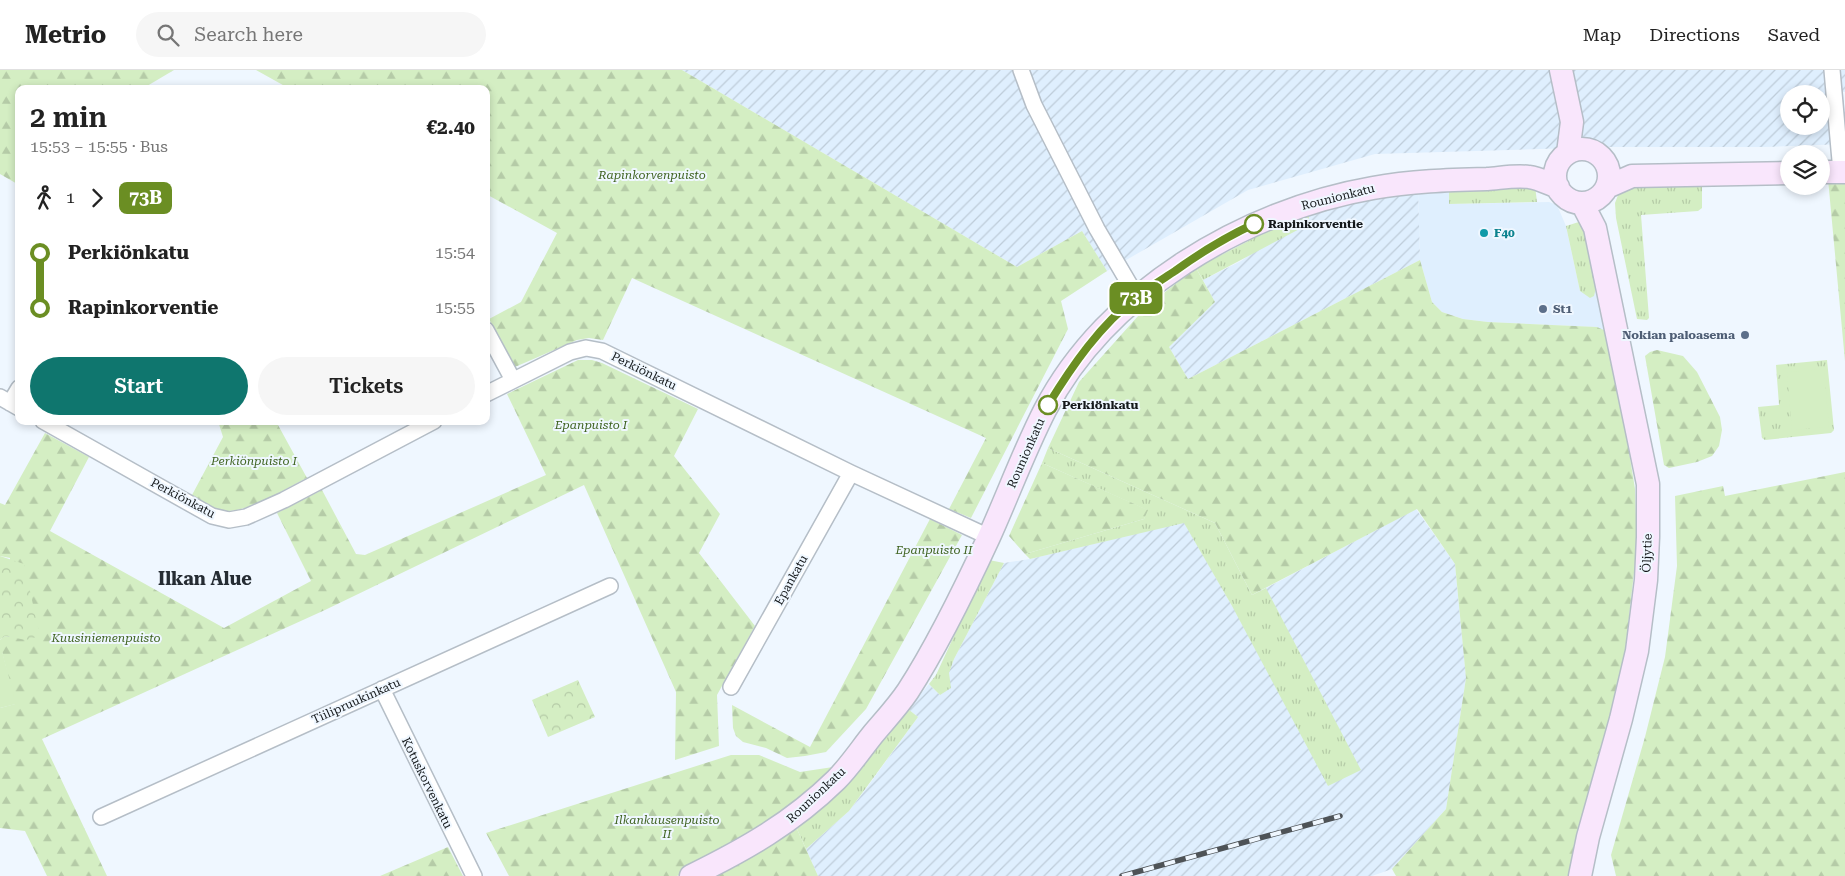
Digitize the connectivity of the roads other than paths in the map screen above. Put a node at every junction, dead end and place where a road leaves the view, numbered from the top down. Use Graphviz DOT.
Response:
graph roads {
  1 [pos="1021,70"];
  2 [pos="1561,70"];
  3 [pos="1832,70"];
  4 [pos="1572,122"];
  5 [pos="1590,150"];
  6 [pos="1563,159"];
  7 [pos="1607,164"];
  8 [pos="1836,172"];
  9 [pos="1780,173"];
  10 [pos="1632,176"];
  11 [pos="1531,177"];
  12 [pos="1558,187"];
  13 [pos="1595,196"];
  14 [pos="1137,297"];
  15 [pos="490,337"];
  16 [pos="513,380"];
  17 [pos="490,392"];
  18 [pos="50,425"];
  19 [pos="426,425"];
  20 [pos="851,473"];
  21 [pos="989,537"];
  22 [pos="610,586"];
  23 [pos="730,687"];
  24 [pos="382,689"];
  25 [pos="102,817"];
  26 [pos="474,876"];
  27 [pos="691,876"];
  28 [pos="1580,876"];
  1 -- 14 [label="street"];
  2 -- 4 [label="main road"];
  3 -- 8 [label="street"];
  4 -- 5 [label="main road"];
  4 -- 6 [label="main road"];
  5 -- 6 [label="main road"];
  5 -- 7 [label="main road"];
  6 -- 11 [label="main road, Rounionkatu"];
  6 -- 12 [label="main road"];
  7 -- 10 [label="main road"];
  7 -- 13 [label="main road"];
  9 -- 10 [label="main road"];
  10 -- 13 [label="main road"];
  11 -- 12 [label="main road, Rounionkatu"];
  11 -- 14 [label="main road, Rounionkatu"];
  12 -- 13 [label="main road"];
  13 -- 28 [label="main road, Öljytie"];
  14 -- 21 [label="main road, Rounionkatu"];
  15 -- 16 [label="street"];
  16 -- 17 [label="street, Perkiönkatu"];
  16 -- 20 [label="street, Perkiönkatu"];
  18 -- 19 [label="street, Perkiönkatu"];
  20 -- 21 [label="street, Perkiönkatu"];
  20 -- 23 [label="street, Epankatu"];
  21 -- 27 [label="main road, Rounionkatu"];
  22 -- 24 [label="street, Tiilipruukinkatu"];
  24 -- 25 [label="street, Tiilipruukinkatu"];
  24 -- 26 [label="street, Kotuskorvenkatu"];
}
